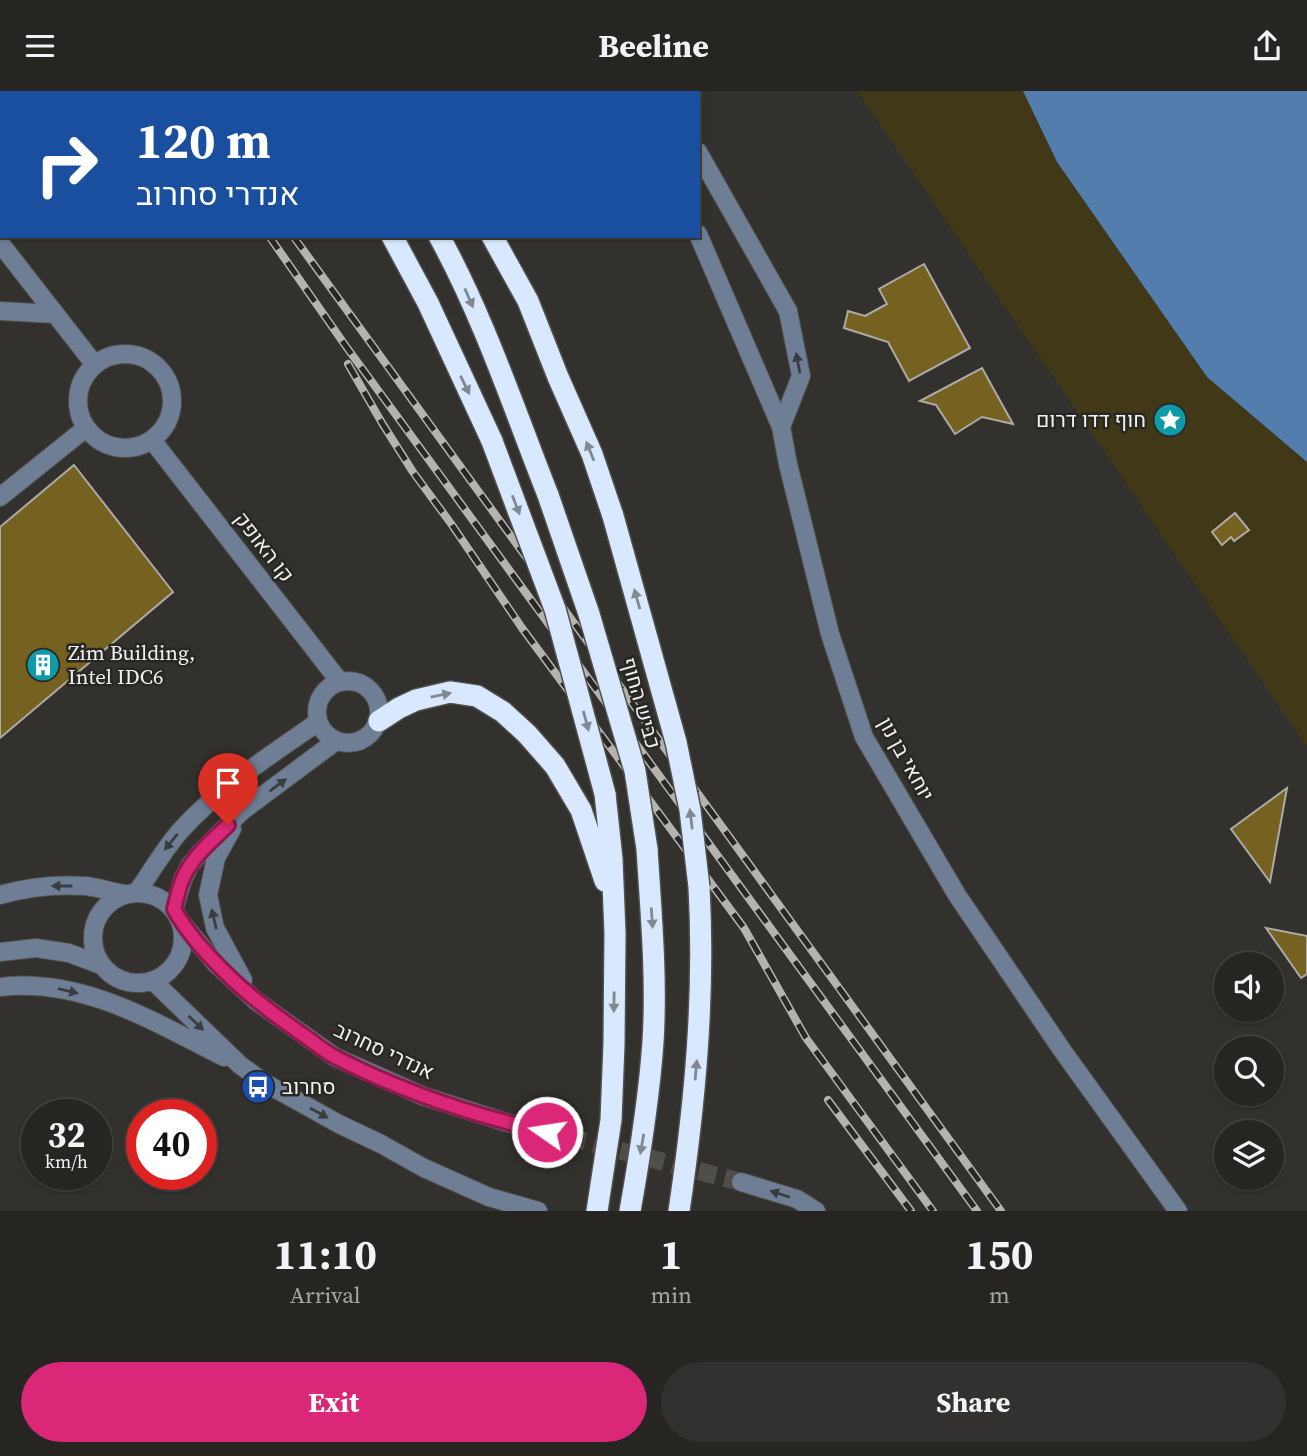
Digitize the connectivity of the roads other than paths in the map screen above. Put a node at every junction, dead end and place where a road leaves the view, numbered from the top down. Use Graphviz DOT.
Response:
graph roads {
  1 [pos="700,156"];
  2 [pos="393,238"];
  3 [pos="440,238"];
  4 [pos="493,238"];
  5 [pos="700,238"];
  6 [pos="0,243"];
  7 [pos="0,311"];
  8 [pos="55,314"];
  9 [pos="95,365"];
  10 [pos="781,427"];
  11 [pos="86,428"];
  12 [pos="152,440"];
  13 [pos="0,498"];
  14 [pos="340,682"];
  15 [pos="379,721"];
  16 [pos="318,722"];
  17 [pos="336,741"];
  18 [pos="242,811"];
  19 [pos="131,893"];
  20 [pos="0,895"];
  21 [pos="177,915"];
  22 [pos="615,933"];
  23 [pos="0,952"];
  24 [pos="101,965"];
  25 [pos="153,981"];
  26 [pos="0,987"];
  27 [pos="256,1001"];
  28 [pos="240,1065"];
  29 [pos="568,1137"];
  30 [pos="741,1182"];
  31 [pos="538,1211"];
  32 [pos="597,1211"];
  33 [pos="631,1211"];
  34 [pos="679,1211"];
  35 [pos="816,1211"];
  36 [pos="1178,1211"];
  10 -- 1 [label="street, one-way"];
  2 -- 22 [label="highway, one-way, bridge"];
  3 -- 33 [label="highway, כביש החוף, one-way, bridge"];
  34 -- 4 [label="highway, כביש החוף, one-way, bridge"];
  5 -- 10 [label="street, יוחאי בן נון"];
  6 -- 8 [label="street"];
  7 -- 8 [label="street"];
  8 -- 9 [label="street"];
  9 -- 11 [label="street"];
  9 -- 12 [label="street"];
  10 -- 36 [label="street, יוחאי בן נון"];
  11 -- 12 [label="street"];
  11 -- 13 [label="street"];
  12 -- 14 [label="street, קו האופק"];
  14 -- 15 [label="street"];
  14 -- 16 [label="street"];
  15 -- 17 [label="street"];
  15 -- 22 [label="highway, one-way"];
  16 -- 17 [label="street"];
  16 -- 19 [label="street, one-way"];
  18 -- 17 [label="street, one-way"];
  18 -- 21 [label="street"];
  27 -- 18 [label="street, one-way"];
  19 -- 20 [label="street, one-way"];
  19 -- 21 [label="street"];
  19 -- 24 [label="street"];
  21 -- 25 [label="street"];
  21 -- 27 [label="street, אנדרי סחרוב"];
  22 -- 32 [label="highway, one-way"];
  23 -- 24 [label="street"];
  24 -- 25 [label="street"];
  25 -- 28 [label="street, one-way"];
  26 -- 28 [label="street, one-way"];
  27 -- 29 [label="street, אנדרי סחרוב"];
  28 -- 31 [label="street, one-way"];
  35 -- 30 [label="street, one-way"];
}
